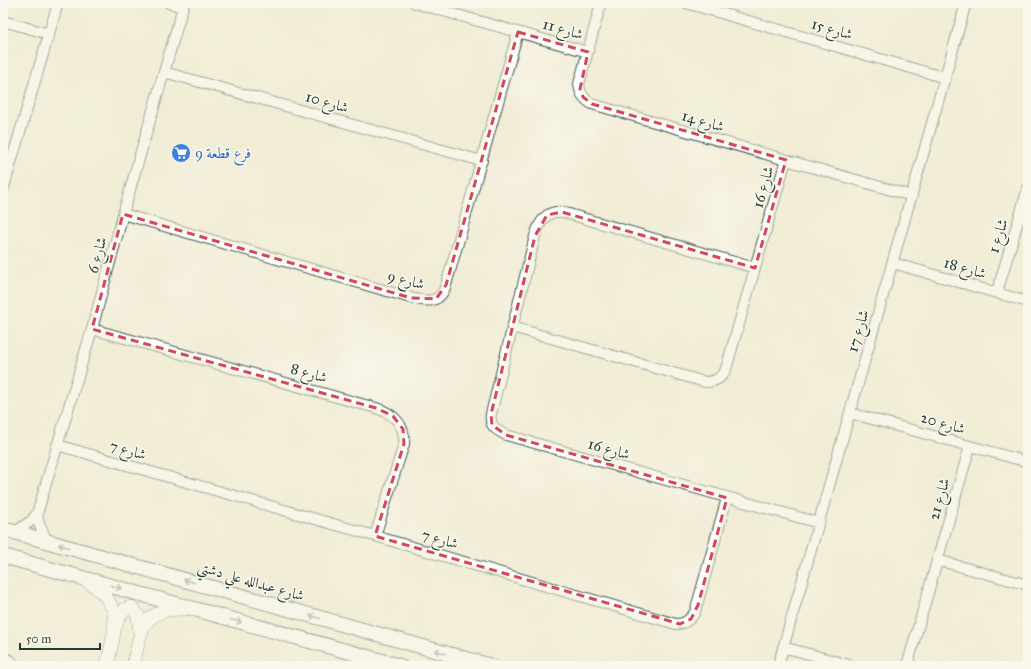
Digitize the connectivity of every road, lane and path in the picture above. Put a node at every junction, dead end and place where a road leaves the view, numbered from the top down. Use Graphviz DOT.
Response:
graph roads {
  1 [pos="58,3"];
  2 [pos="169,3"];
  3 [pos="415,3"];
  4 [pos="602,3"];
  5 [pos="686,3"];
  6 [pos="966,3"];
  7 [pos="184,5"];
  8 [pos="3,21"];
  9 [pos="518,32"];
  10 [pos="49,34"];
  11 [pos="588,52"];
  12 [pos="164,72"];
  13 [pos="946,78"];
  14 [pos="786,160"];
  15 [pos="482,161"];
  16 [pos="1028,188"];
  17 [pos="3,190"];
  18 [pos="912,196"];
  19 [pos="123,214"];
  20 [pos="893,263"];
  21 [pos="755,268"];
  22 [pos="997,292"];
  23 [pos="1028,302"];
  24 [pos="512,327"];
  25 [pos="92,329"];
  26 [pos="850,413"];
  27 [pos="57,445"];
  28 [pos="970,446"];
  29 [pos="1028,462"];
  30 [pos="727,498"];
  31 [pos="37,514"];
  32 [pos="819,523"];
  33 [pos="7,532"];
  34 [pos="375,536"];
  35 [pos="47,541"];
  36 [pos="3,556"];
  37 [pos="937,560"];
  38 [pos="78,576"];
  39 [pos="1028,585"];
  40 [pos="198,610"];
  41 [pos="114,629"];
  42 [pos="140,633"];
  43 [pos="783,646"];
  44 [pos="3,657"];
  45 [pos="15,666"];
  46 [pos="107,666"];
  47 [pos="133,666"];
  48 [pos="400,666"];
  49 [pos="491,666"];
  50 [pos="778,666"];
  51 [pos="853,666"];
  52 [pos="907,666"];
  1 -- 10 [label="street"];
  2 -- 7 [label="street"];
  3 -- 9 [label="street, شارع 11"];
  4 -- 11 [label="street, شارع 14"];
  5 -- 13 [label="street, شارع 15"];
  6 -- 13 [label="street, شارع 17"];
  7 -- 12 [label="street, شارع 6"];
  8 -- 10 [label="street"];
  9 -- 11 [label="street, شارع 11"];
  9 -- 15 [label="street, شارع 9"];
  10 -- 17 [label="street"];
  11 -- 14 [label="street, شارع 14"];
  12 -- 15 [label="street, شارع 10"];
  12 -- 19 [label="street, شارع 6"];
  13 -- 18 [label="street, شارع 17"];
  14 -- 18 [label="street, شارع 14"];
  14 -- 21 [label="street, شارع 16"];
  15 -- 19 [label="street, شارع 9"];
  16 -- 22 [label="street, شارع 1"];
  18 -- 20 [label="street, شارع 17"];
  19 -- 25 [label="street, شارع 6"];
  20 -- 22 [label="street, شارع 18"];
  20 -- 26 [label="street, شارع 17"];
  21 -- 24 [label="street, شارع 16"];
  21 -- 24 [label="street, شارع 16"];
  22 -- 23 [label="street, شارع 18"];
  24 -- 30 [label="street, شارع 16"];
  25 -- 27 [label="street, شارع 6"];
  25 -- 34 [label="street, شارع 8"];
  26 -- 28 [label="street, شارع 20"];
  26 -- 32 [label="street, شارع 17"];
  27 -- 31 [label="street, شارع 6"];
  27 -- 34 [label="street, شارع 7"];
  28 -- 29 [label="street, شارع 20"];
  28 -- 37 [label="street, شارع 21"];
  30 -- 32 [label="street, شارع 16"];
  30 -- 34 [label="street, شارع 7"];
  31 -- 33 [label="street"];
  31 -- 35 [label="street"];
  32 -- 43 [label="street, شارع 17"];
  33 -- 35 [label="main road, شارع عبدالله علي دشتي"];
  49 -- 35 [label="main road, شارع عبدالله علي دشتي, one-way"];
  36 -- 38 [label="main road"];
  37 -- 39 [label="street"];
  37 -- 52 [label="street, شارع 21"];
  38 -- 40 [label="main road, one-way"];
  38 -- 41 [label="street"];
  40 -- 42 [label="street"];
  40 -- 48 [label="main road, one-way"];
  41 -- 42 [label="street"];
  41 -- 46 [label="street"];
  42 -- 47 [label="street"];
  43 -- 50 [label="street, شارع 17"];
  43 -- 51 [label="street"];
  44 -- 45 [label="street"];
}
